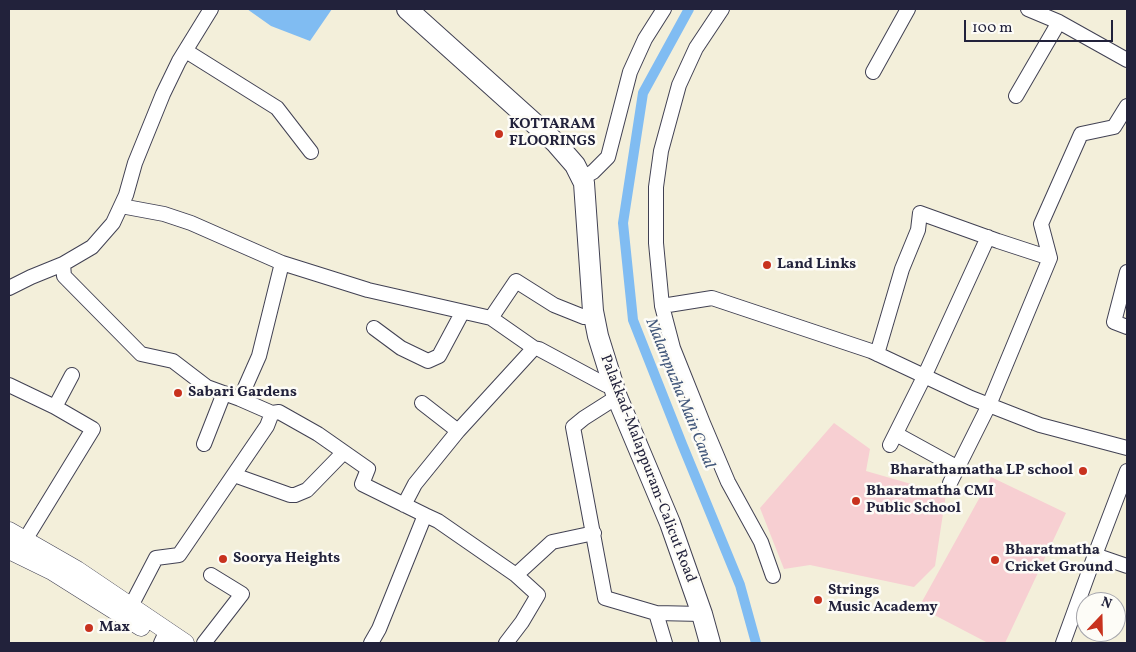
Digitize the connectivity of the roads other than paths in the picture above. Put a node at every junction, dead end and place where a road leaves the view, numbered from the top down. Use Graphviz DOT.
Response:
graph roads {
  1 [pos="211,9"];
  2 [pos="407,9"];
  3 [pos="422,9"];
  4 [pos="664,9"];
  5 [pos="722,9"];
  6 [pos="908,9"];
  7 [pos="1028,9"];
  8 [pos="1059,22"];
  9 [pos="186,51"];
  10 [pos="1127,60"];
  11 [pos="873,72"];
  12 [pos="1016,96"];
  13 [pos="1127,106"];
  14 [pos="311,152"];
  15 [pos="588,175"];
  16 [pos="121,206"];
  17 [pos="988,237"];
  18 [pos="1050,258"];
  19 [pos="282,263"];
  20 [pos="63,264"];
  21 [pos="1127,272"];
  22 [pos="9,288"];
  23 [pos="662,306"];
  24 [pos="462,313"];
  25 [pos="594,317"];
  26 [pos="491,318"];
  27 [pos="1127,327"];
  28 [pos="374,328"];
  29 [pos="534,348"];
  30 [pos="877,354"];
  31 [pos="72,374"];
  32 [pos="924,377"];
  33 [pos="9,385"];
  34 [pos="615,392"];
  35 [pos="224,393"];
  36 [pos="240,400"];
  37 [pos="422,403"];
  38 [pos="989,405"];
  39 [pos="55,407"];
  40 [pos="272,413"];
  41 [pos="458,431"];
  42 [pos="204,444"];
  43 [pos="1127,448"];
  44 [pos="343,453"];
  45 [pos="958,468"];
  46 [pos="1127,471"];
  47 [pos="234,475"];
  48 [pos="950,483"];
  49 [pos="404,505"];
  50 [pos="425,516"];
  51 [pos="9,531"];
  52 [pos="594,533"];
  53 [pos="25,540"];
  54 [pos="9,550"];
  55 [pos="1095,555"];
  56 [pos="1127,566"];
  57 [pos="211,575"];
  58 [pos="516,575"];
  59 [pos="73,576"];
  60 [pos="773,576"];
  61 [pos="131,606"];
  62 [pos="656,612"];
  63 [pos="702,614"];
  64 [pos="164,639"];
  65 [pos="185,643"];
  66 [pos="204,643"];
  67 [pos="370,643"];
  68 [pos="506,643"];
  69 [pos="665,643"];
  70 [pos="710,643"];
  71 [pos="720,643"];
  72 [pos="1064,643"];
  1 -- 9 [label="street"];
  2 -- 15 [label="highway, Palakkad-Malappuram-Calicut Road"];
  3 -- 15 [label="highway, Palakkad-Malappuram-Calicut Road"];
  4 -- 15 [label="street"];
  5 -- 23 [label="street"];
  6 -- 11 [label="street"];
  7 -- 8 [label="street"];
  8 -- 10 [label="street"];
  8 -- 12 [label="street"];
  9 -- 14 [label="street"];
  9 -- 16 [label="street"];
  13 -- 18 [label="street"];
  15 -- 25 [label="highway, Palakkad-Malappuram-Calicut Road"];
  15 -- 71 [label="highway, Palakkad-Malappuram-Calicut Road"];
  16 -- 19 [label="street"];
  16 -- 20 [label="street"];
  17 -- 18 [label="street"];
  17 -- 30 [label="street"];
  17 -- 32 [label="street"];
  18 -- 38 [label="street"];
  19 -- 24 [label="street"];
  19 -- 36 [label="street"];
  20 -- 22 [label="street"];
  20 -- 35 [label="street"];
  21 -- 27 [label="street"];
  23 -- 30 [label="street"];
  23 -- 60 [label="street"];
  24 -- 26 [label="street"];
  24 -- 28 [label="street"];
  25 -- 26 [label="street"];
  25 -- 34 [label="highway, Palakkad-Malappuram-Calicut Road"];
  26 -- 29 [label="street"];
  29 -- 34 [label="street"];
  29 -- 41 [label="street"];
  30 -- 32 [label="street"];
  31 -- 39 [label="street"];
  32 -- 38 [label="street"];
  32 -- 45 [label="street"];
  33 -- 39 [label="street"];
  34 -- 52 [label="street"];
  34 -- 63 [label="highway, Palakkad-Malappuram-Calicut Road"];
  35 -- 36 [label="street"];
  35 -- 42 [label="street"];
  36 -- 40 [label="street"];
  37 -- 41 [label="street"];
  38 -- 43 [label="street"];
  38 -- 45 [label="street"];
  39 -- 53 [label="street"];
  40 -- 44 [label="street"];
  40 -- 47 [label="street"];
  41 -- 49 [label="street"];
  44 -- 47 [label="street"];
  44 -- 49 [label="street"];
  45 -- 48 [label="street"];
  46 -- 55 [label="street"];
  47 -- 61 [label="street"];
  49 -- 50 [label="street"];
  50 -- 58 [label="street"];
  50 -- 67 [label="street"];
  51 -- 53 [label="main road"];
  52 -- 58 [label="street"];
  52 -- 62 [label="street"];
  53 -- 59 [label="main road"];
  54 -- 59 [label="main road"];
  55 -- 56 [label="street"];
  55 -- 72 [label="street"];
  57 -- 66 [label="street"];
  58 -- 68 [label="street"];
  59 -- 61 [label="main road"];
  59 -- 64 [label="main road"];
  61 -- 64 [label="main road"];
  62 -- 63 [label="street"];
  62 -- 69 [label="street"];
  63 -- 70 [label="highway, Palakkad-Malappuram-Calicut Road"];
  64 -- 65 [label="main road"];
}
